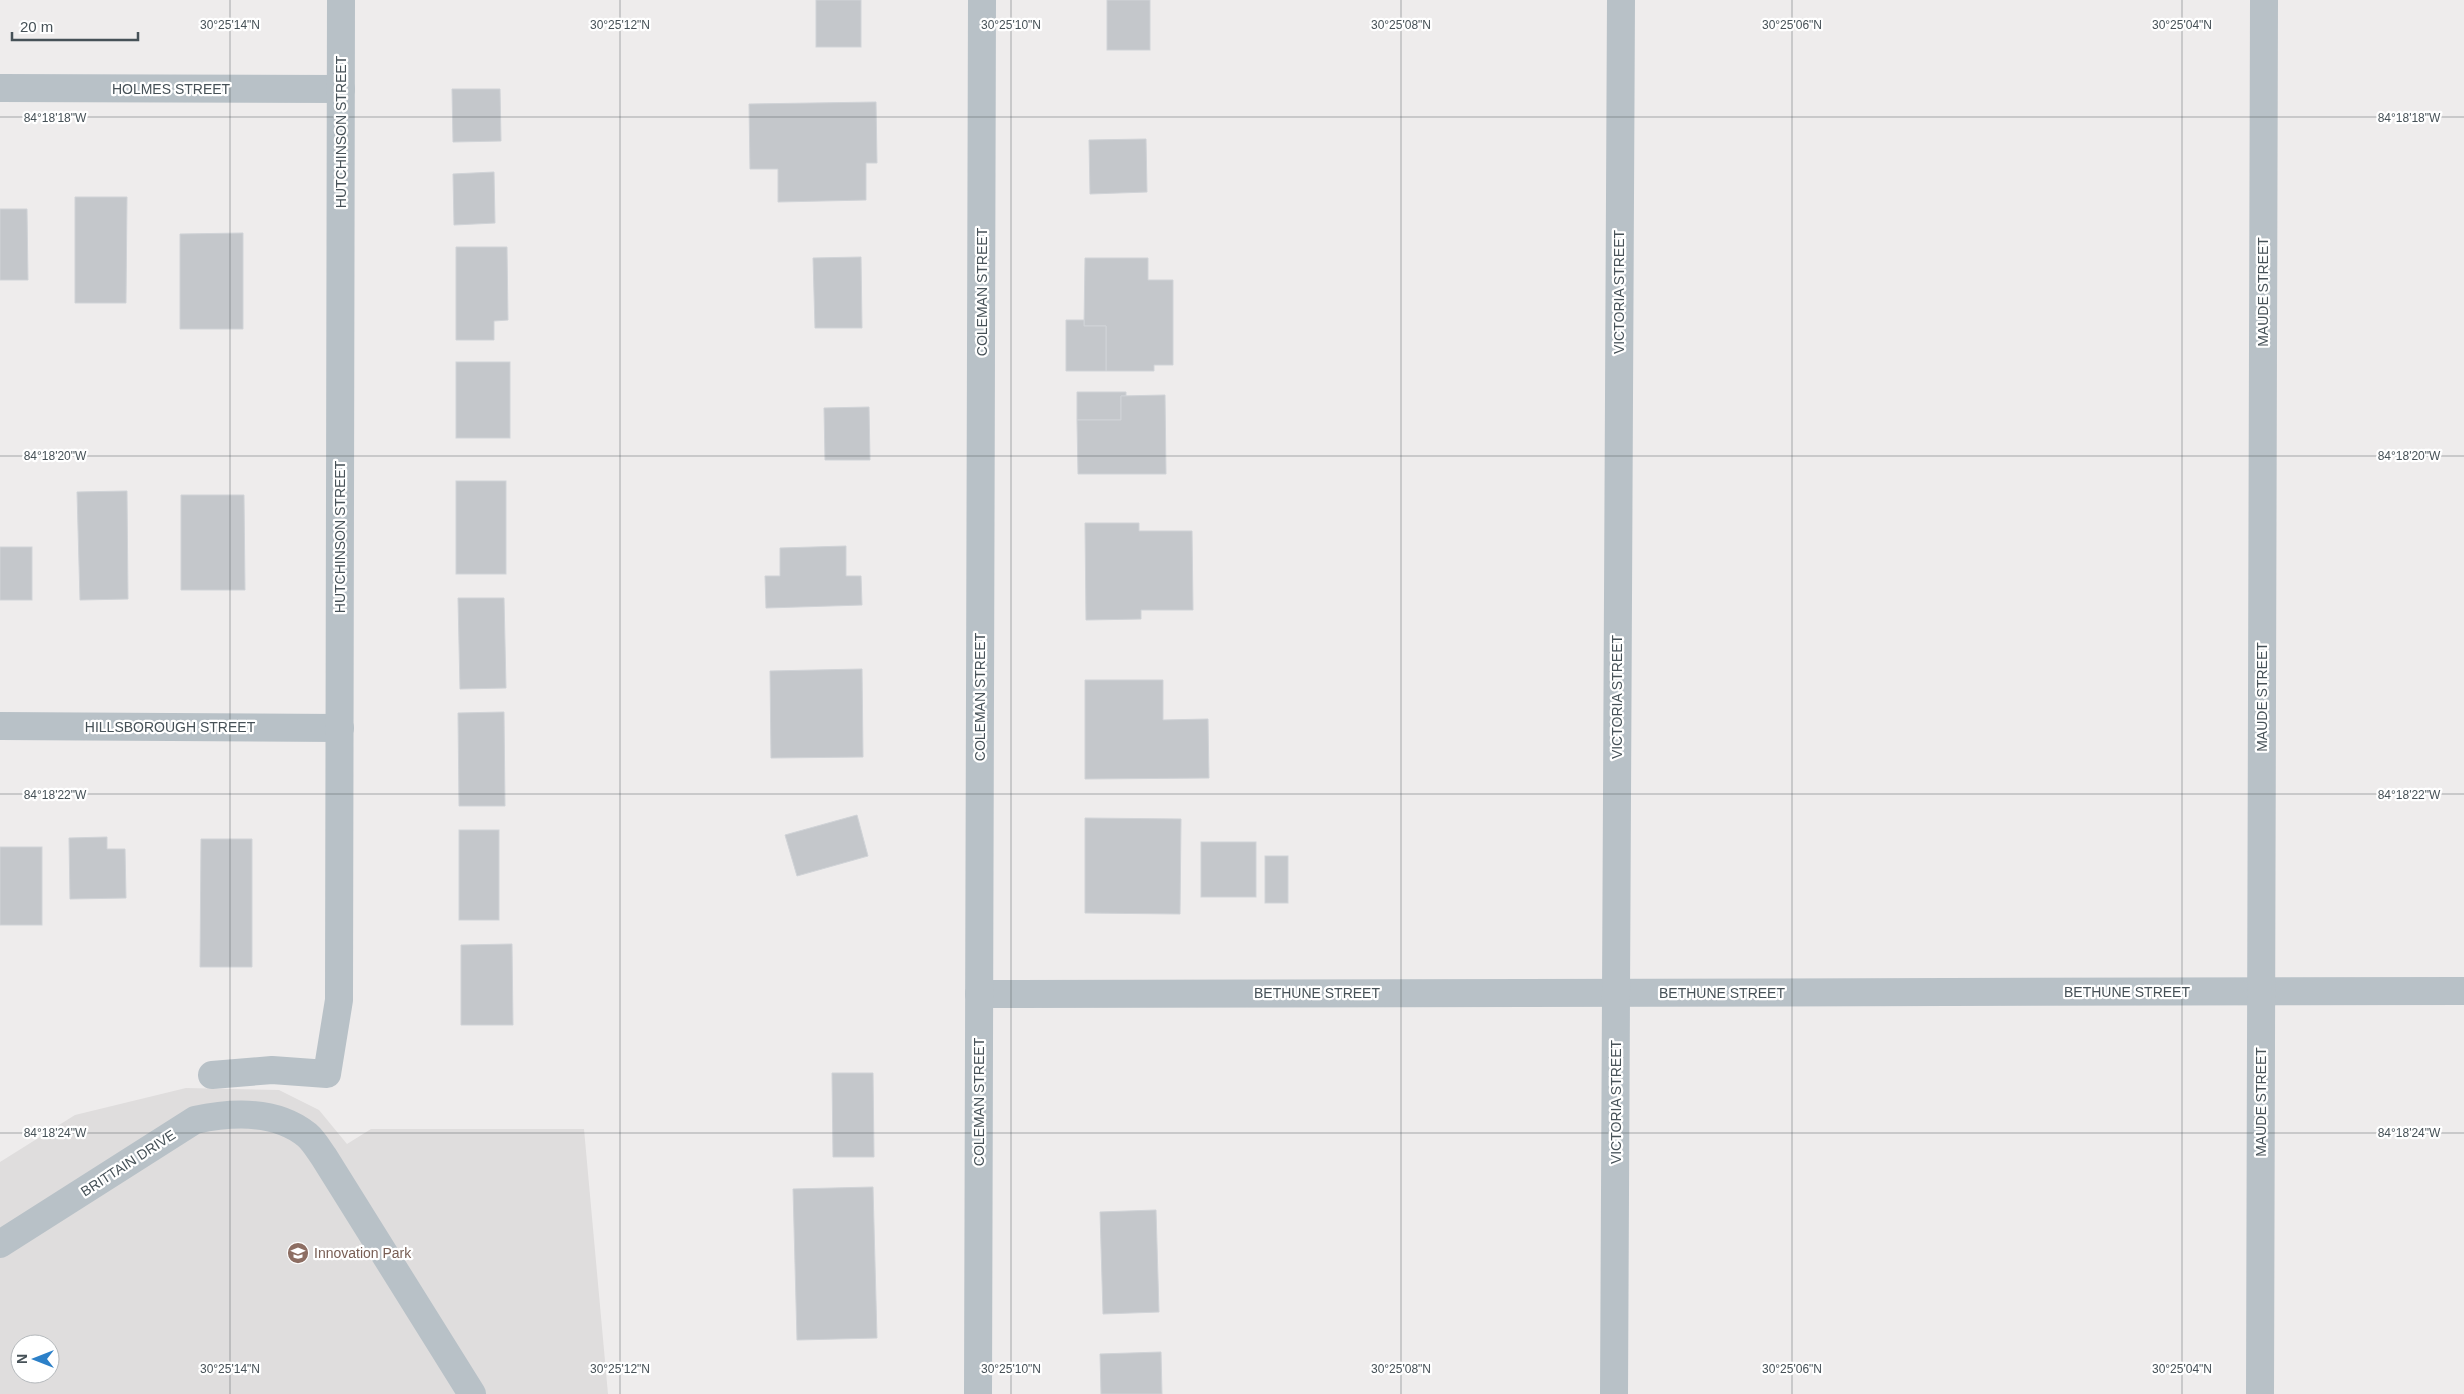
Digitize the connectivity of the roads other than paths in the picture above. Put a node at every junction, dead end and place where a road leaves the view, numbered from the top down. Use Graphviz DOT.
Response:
graph roads {
  1 [pos="341,0"];
  2 [pos="982,0"];
  3 [pos="1621,0"];
  4 [pos="2264,0"];
  5 [pos="0,88"];
  6 [pos="341,90"];
  7 [pos="0,726"];
  8 [pos="340,728"];
  9 [pos="2464,991"];
  10 [pos="2262,992"];
  11 [pos="1616,993"];
  12 [pos="979,994"];
  13 [pos="212,1074"];
  14 [pos="0,1244"];
  15 [pos="472,1394"];
  16 [pos="978,1394"];
  17 [pos="1614,1394"];
  18 [pos="2260,1394"];
  1 -- 6 [label="street, HUTCHINSON STREET"];
  2 -- 12 [label="street, COLEMAN STREET"];
  3 -- 11 [label="street, VICTORIA STREET"];
  4 -- 10 [label="street, MAUDE STREET"];
  5 -- 6 [label="street, HOLMES STREET"];
  6 -- 8 [label="street, HUTCHINSON STREET"];
  7 -- 8 [label="street, HILLSBOROUGH STREET"];
  8 -- 13 [label="street, HUTCHINSON STREET"];
  9 -- 10 [label="street, BETHUNE STREET"];
  10 -- 11 [label="street, BETHUNE STREET"];
  10 -- 18 [label="street, MAUDE STREET"];
  11 -- 12 [label="street, BETHUNE STREET"];
  11 -- 17 [label="street, VICTORIA STREET"];
  12 -- 16 [label="street, COLEMAN STREET"];
  14 -- 15 [label="street, BRITTAIN DRIVE"];
}
